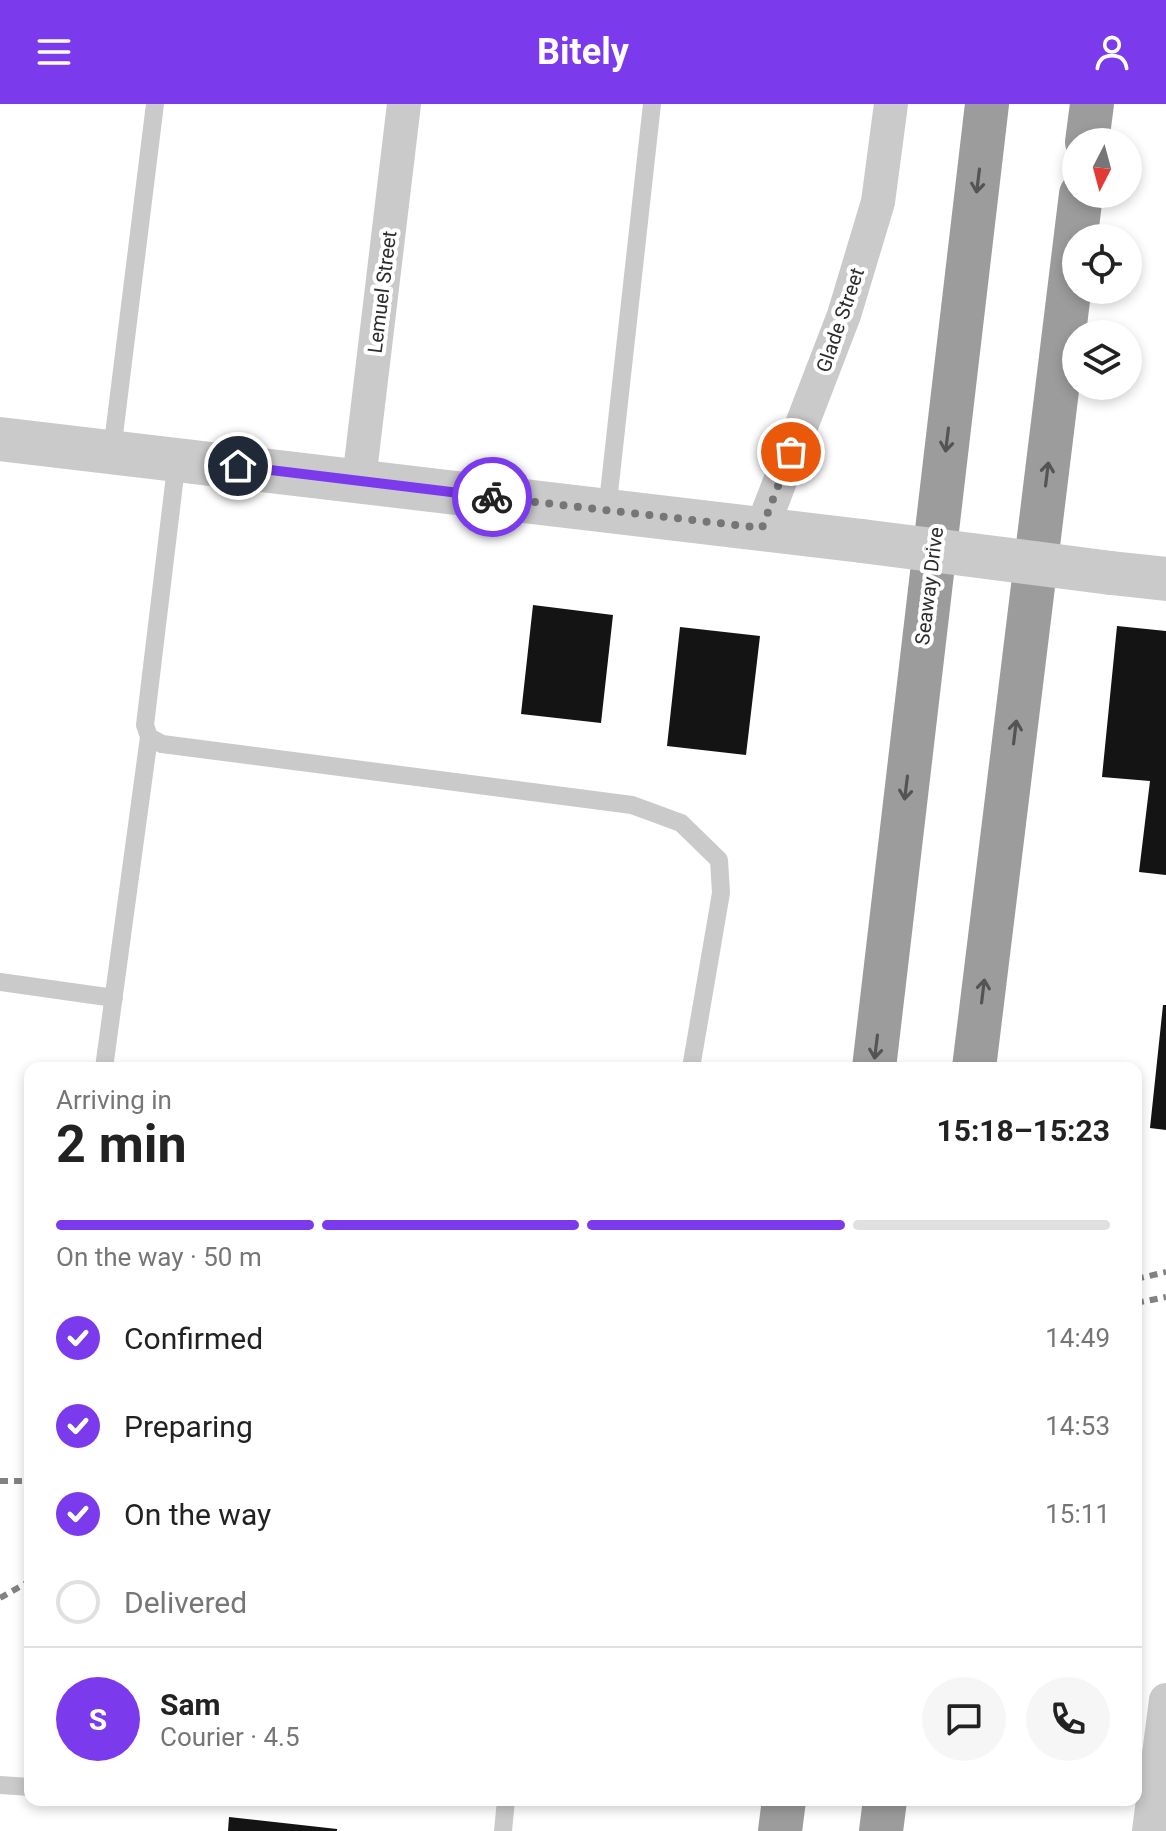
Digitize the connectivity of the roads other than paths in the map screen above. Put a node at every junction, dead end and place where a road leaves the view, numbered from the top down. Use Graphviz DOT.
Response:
graph roads {
  1 [pos="155,104"];
  2 [pos="404,104"];
  3 [pos="652,104"];
  4 [pos="891,104"];
  5 [pos="987,104"];
  6 [pos="1092,104"];
  7 [pos="1089,128"];
  8 [pos="1079,208"];
  9 [pos="0,439"];
  10 [pos="112,451"];
  11 [pos="177,459"];
  12 [pos="359,480"];
  13 [pos="607,511"];
  14 [pos="762,528"];
  15 [pos="1166,579"];
  16 [pos="149,737"];
  17 [pos="0,982"];
  18 [pos="114,998"];
  19 [pos="105,1062"];
  20 [pos="692,1062"];
  21 [pos="875,1062"];
  22 [pos="975,1062"];
  23 [pos="1166,1700"];
  24 [pos="0,1785"];
  25 [pos="24,1787"];
  26 [pos="505,1806"];
  27 [pos="783,1806"];
  28 [pos="884,1806"];
  29 [pos="503,1831"];
  30 [pos="780,1831"];
  31 [pos="881,1831"];
  32 [pos="1149,1831"];
  1 -- 10 [label="lane"];
  2 -- 12 [label="street, Lemuel Street"];
  3 -- 13 [label="lane"];
  4 -- 14 [label="street, Glade Street"];
  5 -- 21 [label="highway, Seaway Drive, one-way"];
  6 -- 7 [label="highway"];
  22 -- 8 [label="highway, one-way"];
  9 -- 10 [label="street"];
  10 -- 11 [label="street"];
  11 -- 12 [label="street"];
  11 -- 16 [label="lane"];
  12 -- 13 [label="street"];
  13 -- 14 [label="street"];
  14 -- 15 [label="street, bridge"];
  16 -- 18 [label="lane"];
  16 -- 20 [label="lane"];
  17 -- 18 [label="lane"];
  18 -- 19 [label="lane"];
  23 -- 32 [label="street"];
  24 -- 25 [label="lane"];
  26 -- 29 [label="lane"];
  27 -- 30 [label="highway"];
  28 -- 31 [label="highway"];
}
